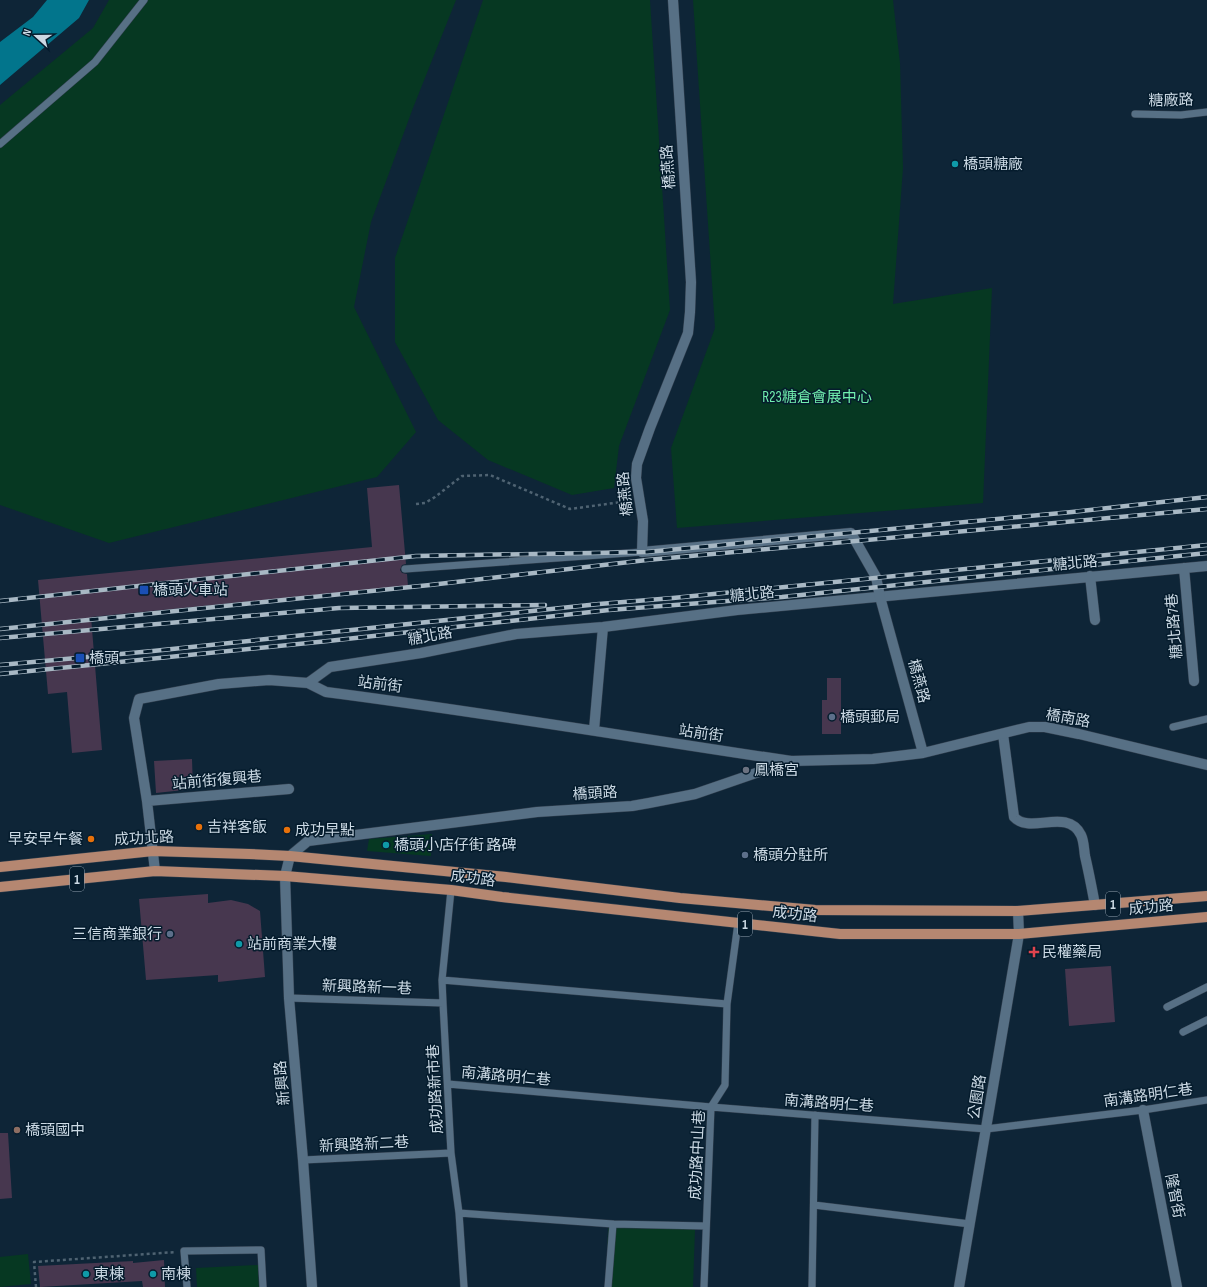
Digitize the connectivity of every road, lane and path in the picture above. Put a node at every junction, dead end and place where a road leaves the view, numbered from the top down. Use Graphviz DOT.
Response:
graph roads {
  1 [pos="144,0"];
  2 [pos="673,0"];
  3 [pos="1207,112"];
  4 [pos="1135,114"];
  5 [pos="0,144"];
  6 [pos="639,500"];
  7 [pos="416,504"];
  8 [pos="642,552"];
  9 [pos="1207,566"];
  10 [pos="1184,568"];
  11 [pos="405,569"];
  12 [pos="1090,576"];
  13 [pos="880,597"];
  14 [pos="1095,620"];
  15 [pos="603,627"];
  16 [pos="1194,681"];
  17 [pos="308,683"];
  18 [pos="1207,719"];
  19 [pos="1173,727"];
  20 [pos="594,730"];
  21 [pos="1003,734"];
  22 [pos="923,753"];
  23 [pos="791,761"];
  24 [pos="1207,765"];
  25 [pos="289,789"];
  26 [pos="147,801"];
  27 [pos="153,851"];
  28 [pos="290,856"];
  29 [pos="0,867"];
  30 [pos="155,871"];
  31 [pos="285,876"];
  32 [pos="0,887"];
  33 [pos="451,890"];
  34 [pos="1207,896"];
  35 [pos="1095,905"];
  36 [pos="1018,911"];
  37 [pos="1207,918"];
  38 [pos="738,923"];
  39 [pos="1018,934"];
  40 [pos="442,980"];
  41 [pos="1207,987"];
  42 [pos="289,998"];
  43 [pos="443,1003"];
  44 [pos="727,1004"];
  45 [pos="1166,1007"];
  46 [pos="1207,1020"];
  47 [pos="1183,1032"];
  48 [pos="448,1084"];
  49 [pos="1207,1100"];
  50 [pos="711,1107"];
  51 [pos="1143,1110"];
  52 [pos="815,1115"];
  53 [pos="986,1128"];
  54 [pos="451,1153"];
  55 [pos="303,1160"];
  56 [pos="814,1206"];
  57 [pos="459,1213"];
  58 [pos="613,1224"];
  59 [pos="970,1224"];
  60 [pos="706,1226"];
  61 [pos="184,1251"];
  62 [pos="36,1287"];
  63 [pos="187,1287"];
  64 [pos="263,1287"];
  65 [pos="312,1287"];
  66 [pos="464,1287"];
  67 [pos="608,1287"];
  68 [pos="704,1287"];
  69 [pos="812,1287"];
  70 [pos="959,1287"];
  71 [pos="1177,1287"];
  1 -- 5 [label="lane"];
  2 -- 6 [label="street, 橋燕路"];
  3 -- 4 [label="lane, 糖廠路"];
  6 -- 7 [label="path"];
  6 -- 8 [label="street, 橋燕路"];
  8 -- 11 [label="lane"];
  8 -- 13 [label="street, 橋燕路"];
  9 -- 10 [label="street, 糖北路"];
  10 -- 12 [label="street, 糖北路"];
  10 -- 16 [label="street, 糖北路7巷"];
  12 -- 13 [label="street, 糖北路"];
  12 -- 14 [label="street"];
  13 -- 15 [label="street, 糖北路"];
  13 -- 22 [label="street, 橋燕路"];
  15 -- 17 [label="street, 糖北路"];
  15 -- 20 [label="street"];
  17 -- 20 [label="street, 站前街"];
  17 -- 26 [label="street, 站前街"];
  18 -- 19 [label="lane"];
  20 -- 23 [label="street, 站前街"];
  21 -- 22 [label="street, 橋南路"];
  21 -- 24 [label="street, 橋南路"];
  21 -- 35 [label="street"];
  22 -- 23 [label="street, 橋頭路"];
  23 -- 28 [label="street, 橋頭路"];
  25 -- 26 [label="street, 站前街復興巷"];
  26 -- 27 [label="street, 站前街"];
  27 -- 28 [label="main road, 成功北路 / 1"];
  27 -- 29 [label="main road, 成功北路 / 1"];
  27 -- 30 [label="street, 站前街"];
  28 -- 31 [label="street"];
  28 -- 36 [label="main road, 成功路 / 1"];
  30 -- 31 [label="main road, 1"];
  30 -- 32 [label="main road, 1"];
  31 -- 33 [label="main road, 成功路 / 1"];
  31 -- 42 [label="street, 新興路"];
  33 -- 38 [label="main road, 成功路 / 1"];
  33 -- 40 [label="lane, 成功路新市巷"];
  34 -- 35 [label="main road, 成功路 / 1"];
  35 -- 36 [label="main road, 成功路 / 1"];
  36 -- 39 [label="street, 公園路"];
  37 -- 39 [label="main road, 成功路 / 1"];
  38 -- 39 [label="main road, 成功路 / 1"];
  38 -- 44 [label="lane, 成功路中山巷"];
  39 -- 53 [label="street, 公園路"];
  40 -- 43 [label="lane, 成功路新市巷"];
  40 -- 44 [label="lane"];
  41 -- 45 [label="lane"];
  42 -- 43 [label="lane, 新興路新一巷"];
  42 -- 55 [label="street, 新興路"];
  43 -- 48 [label="lane, 成功路新市巷"];
  44 -- 50 [label="lane, 成功路中山巷"];
  46 -- 47 [label="lane"];
  48 -- 50 [label="lane, 南溝路明仁巷"];
  48 -- 54 [label="lane, 成功路新市巷"];
  49 -- 51 [label="lane, 南溝路明仁巷"];
  50 -- 52 [label="lane, 南溝路明仁巷"];
  50 -- 60 [label="lane, 成功路中山巷"];
  51 -- 53 [label="lane, 南溝路明仁巷"];
  51 -- 71 [label="street, 隆智街"];
  52 -- 53 [label="lane, 南溝路明仁巷"];
  52 -- 56 [label="lane"];
  53 -- 59 [label="street, 公園路"];
  54 -- 55 [label="lane, 新興路新二巷"];
  54 -- 57 [label="lane, 成功路新市巷"];
  55 -- 65 [label="street, 新興路"];
  56 -- 59 [label="lane"];
  56 -- 69 [label="lane"];
  57 -- 58 [label="lane"];
  57 -- 66 [label="lane, 成功路新市巷"];
  58 -- 60 [label="lane"];
  58 -- 67 [label="lane"];
  59 -- 70 [label="street, 公園路"];
  60 -- 68 [label="lane, 成功路中山巷"];
  61 -- 62 [label="path"];
  61 -- 63 [label="lane"];
  61 -- 64 [label="lane"];
}
